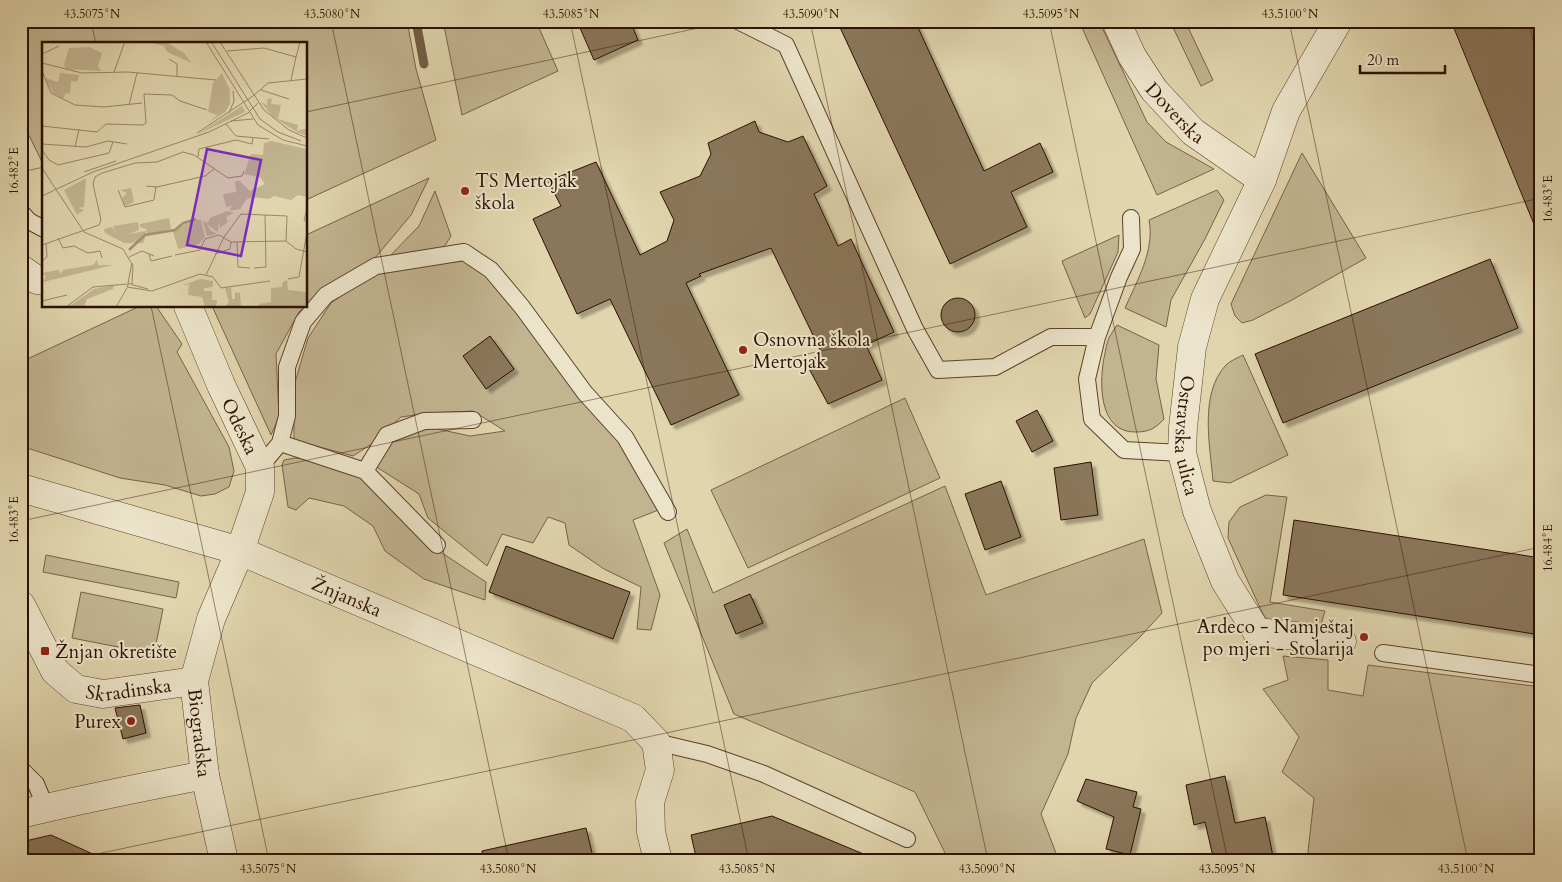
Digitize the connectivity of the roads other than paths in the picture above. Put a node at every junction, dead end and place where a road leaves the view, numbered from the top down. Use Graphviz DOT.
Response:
graph roads {
  1 [pos="738,21"];
  2 [pos="1116,21"];
  3 [pos="1338,21"];
  4 [pos="1262,180"];
  5 [pos="21,212"];
  6 [pos="1131,218"];
  7 [pos="42,228"];
  8 [pos="21,269"];
  9 [pos="42,281"];
  10 [pos="189,308"];
  11 [pos="1097,337"];
  12 [pos="473,420"];
  13 [pos="280,443"];
  14 [pos="1182,452"];
  15 [pos="260,467"];
  16 [pos="365,471"];
  17 [pos="21,488"];
  18 [pos="668,512"];
  19 [pos="437,545"];
  20 [pos="240,551"];
  21 [pos="21,604"];
  22 [pos="1342,640"];
  23 [pos="1383,653"];
  24 [pos="1541,675"];
  25 [pos="194,681"];
  26 [pos="656,742"];
  27 [pos="21,770"];
  28 [pos="204,775"];
  29 [pos="34,811"];
  30 [pos="907,838"];
  31 [pos="224,861"];
  32 [pos="658,861"];
  1 -- 11 [label="lane"];
  2 -- 4 [label="street, Doverska"];
  3 -- 4 [label="street, Ostravska ulica"];
  4 -- 14 [label="street, Ostravska ulica"];
  5 -- 7 [label="lane"];
  6 -- 11 [label="lane"];
  8 -- 9 [label="street"];
  10 -- 15 [label="street, Odeska"];
  11 -- 14 [label="lane"];
  12 -- 16 [label="lane"];
  13 -- 15 [label="lane"];
  13 -- 16 [label="lane"];
  13 -- 18 [label="lane"];
  14 -- 22 [label="street, Ostravska ulica"];
  15 -- 20 [label="street, Odeska"];
  16 -- 19 [label="lane"];
  17 -- 20 [label="street, Žnjanska"];
  20 -- 25 [label="street, Biogradska"];
  20 -- 26 [label="street, Žnjanska"];
  21 -- 25 [label="street, Skradinska"];
  23 -- 24 [label="lane"];
  25 -- 28 [label="street, Biogradska"];
  26 -- 30 [label="lane"];
  26 -- 32 [label="street"];
  27 -- 29 [label="lane"];
  28 -- 29 [label="street"];
  28 -- 31 [label="street, Biogradska"];
}
